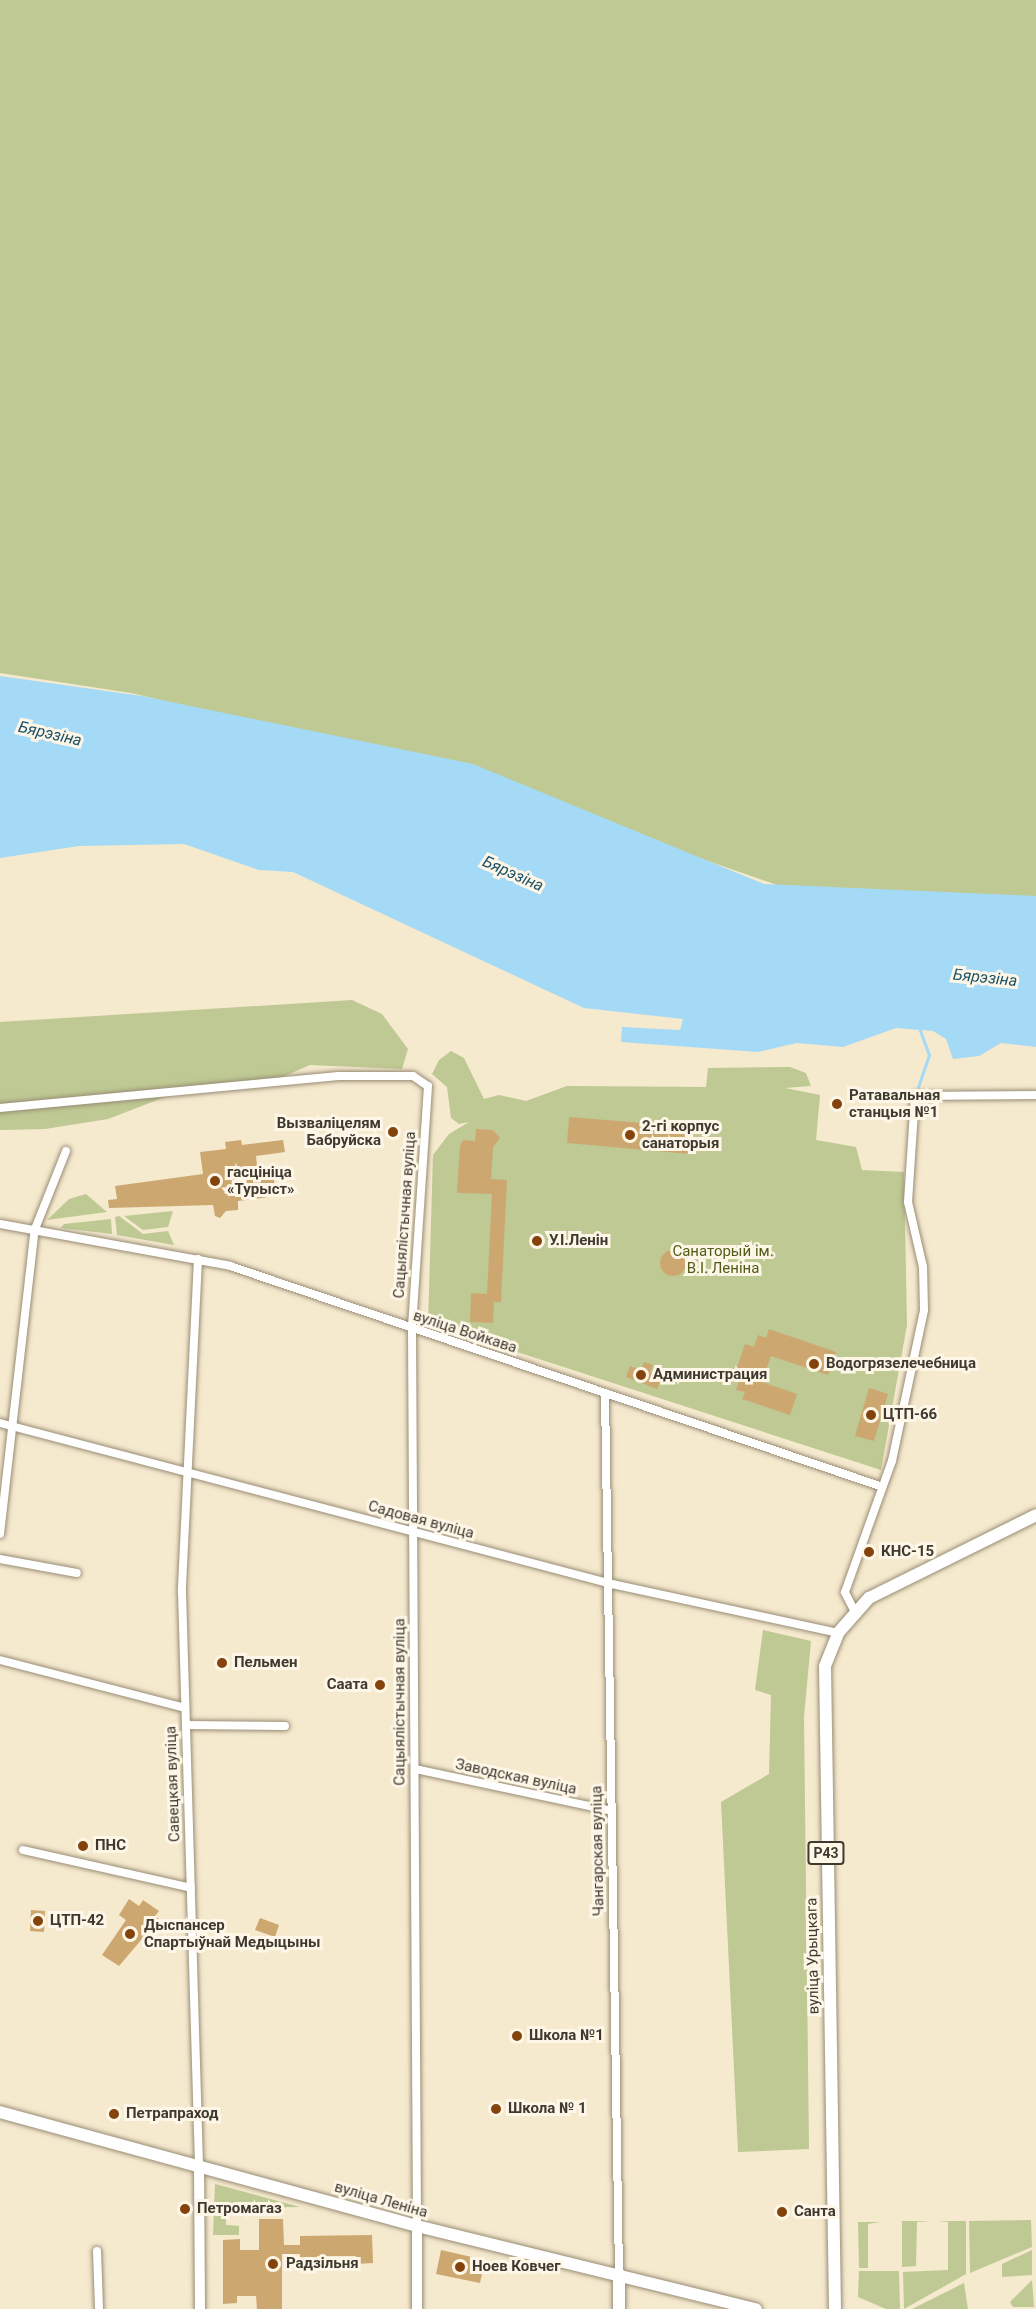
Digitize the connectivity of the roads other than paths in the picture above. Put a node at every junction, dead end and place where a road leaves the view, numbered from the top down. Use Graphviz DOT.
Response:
graph roads {
  1 [pos="1036,1095"];
  2 [pos="0,1108"];
  3 [pos="66,1151"];
  4 [pos="0,1224"];
  5 [pos="35,1229"];
  6 [pos="198,1259"];
  7 [pos="412,1329"];
  8 [pos="605,1393"];
  9 [pos="0,1423"];
  10 [pos="10,1426"];
  11 [pos="186,1474"];
  12 [pos="880,1486"];
  13 [pos="1036,1515"];
  14 [pos="414,1532"];
  15 [pos="0,1534"];
  16 [pos="0,1559"];
  17 [pos="77,1573"];
  18 [pos="612,1584"];
  19 [pos="855,1612"];
  20 [pos="838,1633"];
  21 [pos="0,1660"];
  22 [pos="185,1708"];
  23 [pos="186,1725"];
  24 [pos="285,1726"];
  25 [pos="415,1769"];
  26 [pos="612,1811"];
  27 [pos="23,1850"];
  28 [pos="191,1888"];
  29 [pos="0,2112"];
  30 [pos="199,2165"];
  31 [pos="417,2226"];
  32 [pos="97,2251"];
  33 [pos="619,2274"];
  34 [pos="99,2309"];
  35 [pos="200,2309"];
  36 [pos="417,2309"];
  37 [pos="619,2309"];
  38 [pos="756,2309"];
  39 [pos="835,2309"];
  1 -- 12 [label="street"];
  2 -- 7 [label="street, Сацыялістычная вуліца"];
  3 -- 5 [label="street"];
  4 -- 5 [label="street, вуліца Войкава"];
  5 -- 6 [label="street, вуліца Войкава"];
  5 -- 10 [label="street"];
  6 -- 7 [label="street, вуліца Войкава"];
  6 -- 11 [label="street, Савецкая вуліца"];
  7 -- 8 [label="street, вуліца Войкава"];
  7 -- 14 [label="street, Сацыялістычная вуліца"];
  8 -- 12 [label="street, вуліца Войкава"];
  8 -- 18 [label="street, Чангарская вуліца"];
  9 -- 10 [label="street, Садовая вуліца"];
  10 -- 11 [label="street, Садовая вуліца"];
  10 -- 15 [label="street"];
  11 -- 14 [label="street, Садовая вуліца"];
  11 -- 22 [label="street, Савецкая вуліца"];
  12 -- 19 [label="street"];
  13 -- 19 [label="main road, вуліца Урыцкага / Р43"];
  14 -- 18 [label="street, Садовая вуліца"];
  14 -- 25 [label="street, Сацыялістычная вуліца"];
  16 -- 17 [label="street"];
  18 -- 20 [label="street, Садовая вуліца"];
  18 -- 26 [label="street, Чангарская вуліца"];
  19 -- 20 [label="main road, вуліца Урыцкага / Р43"];
  20 -- 39 [label="main road, вуліца Урыцкага / Р43"];
  21 -- 22 [label="street"];
  22 -- 23 [label="street, Савецкая вуліца"];
  23 -- 24 [label="street"];
  23 -- 28 [label="street, Савецкая вуліца"];
  25 -- 26 [label="street, Заводская вуліца"];
  25 -- 31 [label="street, Сацыялістычная вуліца"];
  26 -- 33 [label="street, Чангарская вуліца"];
  27 -- 28 [label="street"];
  28 -- 30 [label="street, Савецкая вуліца"];
  29 -- 30 [label="main road, вуліца Леніна"];
  30 -- 31 [label="main road, вуліца Леніна"];
  30 -- 35 [label="street, Савецкая вуліца"];
  31 -- 33 [label="main road, вуліца Леніна"];
  31 -- 36 [label="street, Сацыялістычная вуліца"];
  32 -- 34 [label="street"];
  33 -- 37 [label="main road, Чангарская вуліца"];
  33 -- 38 [label="main road, вуліца Леніна"];
}
